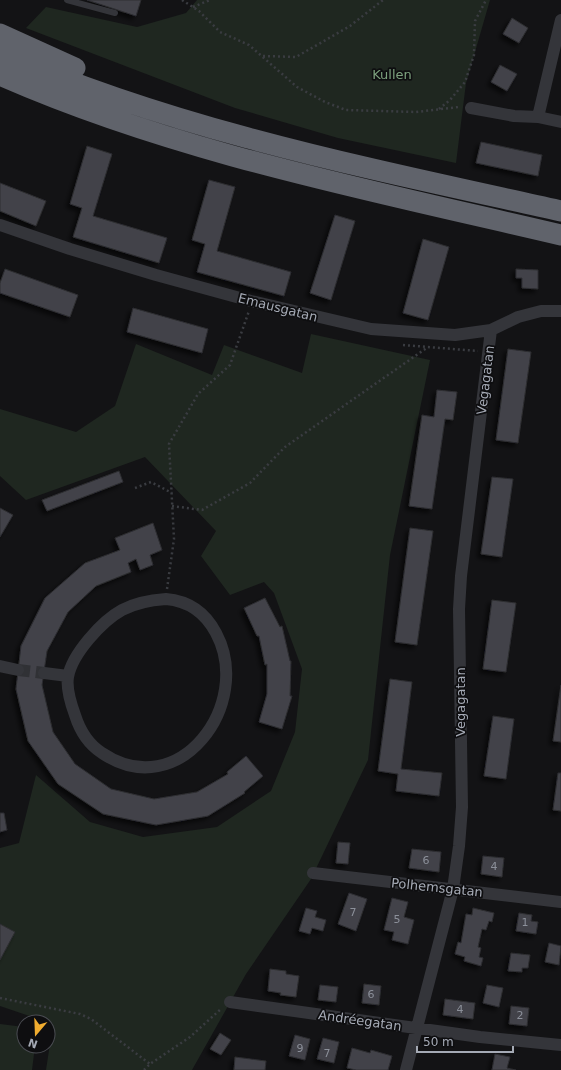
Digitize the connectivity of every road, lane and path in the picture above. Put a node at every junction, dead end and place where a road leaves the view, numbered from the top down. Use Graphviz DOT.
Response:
graph roads {
  1 [pos="67,0"];
  2 [pos="182,0"];
  3 [pos="210,0"];
  4 [pos="383,0"];
  5 [pos="486,0"];
  6 [pos="192,7"];
  7 [pos="116,13"];
  8 [pos="561,20"];
  9 [pos="0,34"];
  10 [pos="0,53"];
  11 [pos="262,56"];
  12 [pos="0,75"];
  13 [pos="0,90"];
  14 [pos="142,106"];
  15 [pos="81,107"];
  16 [pos="471,108"];
  17 [pos="438,109"];
  18 [pos="538,117"];
  19 [pos="561,122"];
  20 [pos="561,212"];
  21 [pos="0,225"];
  22 [pos="561,235"];
  23 [pos="250,309"];
  24 [pos="561,311"];
  25 [pos="492,330"];
  26 [pos="428,347"];
  27 [pos="134,488"];
  28 [pos="172,492"];
  29 [pos="172,506"];
  30 [pos="166,599"];
  31 [pos="0,666"];
  32 [pos="18,670"];
  33 [pos="44,673"];
  34 [pos="68,676"];
  35 [pos="313,873"];
  36 [pos="453,889"];
  37 [pos="561,902"];
  38 [pos="0,998"];
  39 [pos="230,1002"];
  40 [pos="418,1028"];
  41 [pos="561,1045"];
  42 [pos="150,1064"];
  43 [pos="144,1070"];
  44 [pos="406,1070"];
  1 -- 7 [label="lane"];
  2 -- 6 [label="path"];
  3 -- 6 [label="path"];
  4 -- 11 [label="path"];
  5 -- 17 [label="path"];
  6 -- 11 [label="path"];
  8 -- 18 [label="street"];
  9 -- 14 [label="highway"];
  10 -- 14 [label="highway"];
  11 -- 17 [label="path"];
  12 -- 15 [label="highway"];
  13 -- 15 [label="highway"];
  14 -- 20 [label="highway"];
  15 -- 22 [label="highway"];
  16 -- 17 [label="path"];
  16 -- 18 [label="street"];
  18 -- 19 [label="street"];
  21 -- 25 [label="street, Emausgatan"];
  23 -- 28 [label="path"];
  24 -- 25 [label="street, Emausgatan"];
  25 -- 36 [label="street, Vegagatan"];
  26 -- 29 [label="path"];
  27 -- 28 [label="path"];
  28 -- 29 [label="path"];
  29 -- 30 [label="path"];
  30 -- 34 [label="street"];
  30 -- 34 [label="street"];
  31 -- 32 [label="street"];
  33 -- 34 [label="street"];
  35 -- 36 [label="street, Polhemsgatan"];
  36 -- 37 [label="street, Polhemsgatan"];
  36 -- 40 [label="street, Vegagatan"];
  38 -- 42 [label="path"];
  39 -- 40 [label="street, Andréegatan"];
  39 -- 42 [label="path"];
  40 -- 41 [label="street, Andréegatan"];
  40 -- 44 [label="street, Vegagatan"];
  42 -- 43 [label="path"];
}
